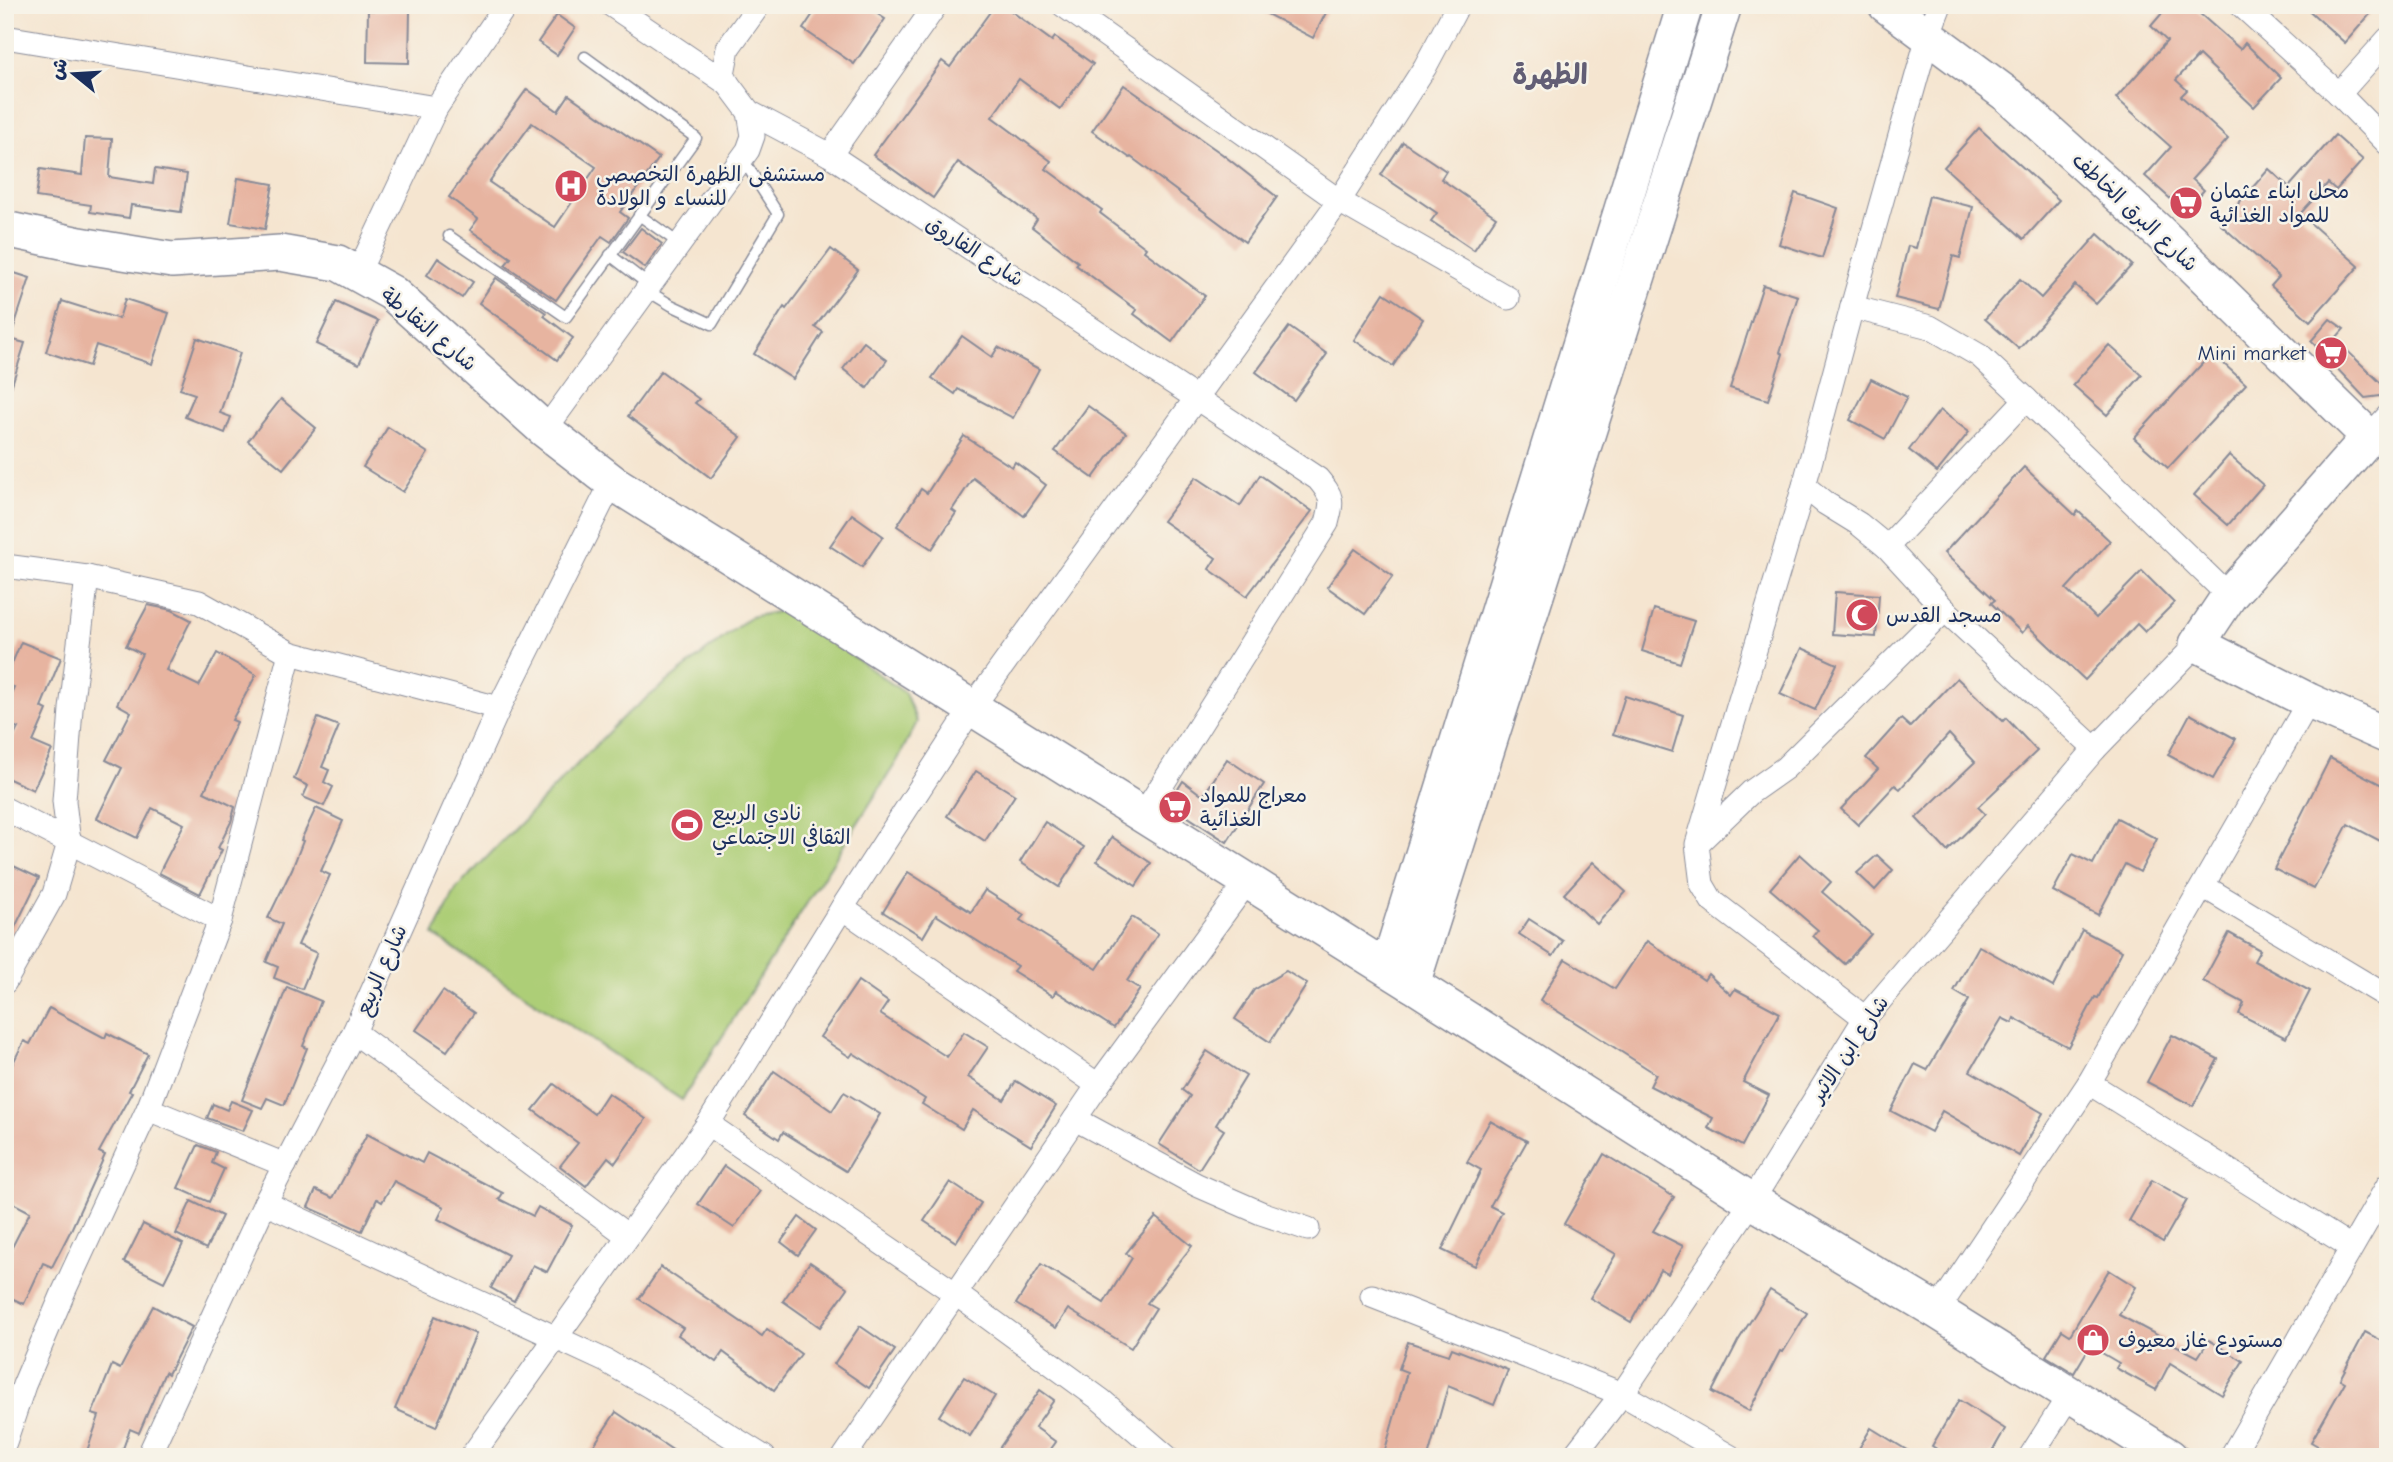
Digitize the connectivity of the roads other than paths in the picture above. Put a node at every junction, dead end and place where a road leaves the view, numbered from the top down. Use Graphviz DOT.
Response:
graph roads {
  1 [pos="506,5"];
  2 [pos="611,5"];
  3 [pos="759,5"];
  4 [pos="936,5"];
  5 [pos="1063,5"];
  6 [pos="1458,5"];
  7 [pos="1685,5"];
  8 [pos="1724,5"];
  9 [pos="1885,5"];
  10 [pos="2241,5"];
  11 [pos="1934,21"];
  12 [pos="5,37"];
  13 [pos="2388,39"];
  14 [pos="585,57"];
  15 [pos="728,84"];
  16 [pos="2339,94"];
  17 [pos="436,108"];
  18 [pos="749,112"];
  19 [pos="2388,144"];
  20 [pos="830,155"];
  21 [pos="742,158"];
  22 [pos="1339,201"];
  23 [pos="639,215"];
  24 [pos="5,229"];
  25 [pos="449,236"];
  26 [pos="680,244"];
  27 [pos="610,255"];
  28 [pos="357,275"];
  29 [pos="648,288"];
  30 [pos="1508,298"];
  31 [pos="1852,307"];
  32 [pos="1197,397"];
  33 [pos="2026,399"];
  34 [pos="2378,427"];
  35 [pos="545,429"];
  36 [pos="612,482"];
  37 [pos="1804,486"];
  38 [pos="1887,547"];
  39 [pos="5,566"];
  40 [pos="87,577"];
  41 [pos="2229,596"];
  42 [pos="1945,610"];
  43 [pos="2197,643"];
  44 [pos="290,653"];
  45 [pos="2309,701"];
  46 [pos="499,708"];
  47 [pos="972,708"];
  48 [pos="2388,736"];
  49 [pos="2095,748"];
  50 [pos="5,809"];
  51 [pos="1143,815"];
  52 [pos="69,843"];
  53 [pos="1697,844"];
  54 [pos="1247,882"];
  55 [pos="2203,886"];
  56 [pos="842,908"];
  57 [pos="220,920"];
  58 [pos="1400,976"];
  59 [pos="5,982"];
  60 [pos="2388,997"];
  61 [pos="1865,1018"];
  62 [pos="354,1032"];
  63 [pos="2089,1083"];
  64 [pos="1098,1085"];
  65 [pos="148,1109"];
  66 [pos="1075,1119"];
  67 [pos="708,1124"];
  68 [pos="285,1165"];
  69 [pos="2388,1185"];
  70 [pos="1752,1201"];
  71 [pos="265,1203"];
  72 [pos="1308,1229"];
  73 [pos="628,1236"];
  74 [pos="2351,1247"];
  75 [pos="956,1294"];
  76 [pos="1372,1296"];
  77 [pos="1937,1311"];
  78 [pos="556,1338"];
  79 [pos="1622,1394"];
  80 [pos="2070,1394"];
  81 [pos="5,1442"];
  82 [pos="148,1457"];
  83 [pos="471,1457"];
  84 [pos="764,1457"];
  85 [pos="844,1457"];
  86 [pos="1167,1457"];
  87 [pos="1573,1457"];
  88 [pos="1731,1457"];
  89 [pos="2030,1457"];
  90 [pos="2170,1457"];
  91 [pos="2231,1457"];
  1 -- 17 [label="street"];
  2 -- 15 [label="street"];
  3 -- 15 [label="street"];
  4 -- 20 [label="street"];
  5 -- 22 [label="street"];
  6 -- 22 [label="street"];
  7 -- 58 [label="main road"];
  8 -- 58 [label="main road"];
  9 -- 11 [label="main road, شارع البرق الخاطف"];
  10 -- 16 [label="street"];
  11 -- 31 [label="street"];
  11 -- 34 [label="main road, شارع البرق الخاطف"];
  12 -- 17 [label="street"];
  13 -- 16 [label="street"];
  14 -- 23 [label="lane"];
  15 -- 18 [label="street"];
  16 -- 19 [label="street"];
  17 -- 28 [label="street"];
  18 -- 20 [label="street, شارع الفاروق"];
  18 -- 21 [label="street"];
  20 -- 32 [label="street, شارع الفاروق"];
  21 -- 26 [label="street"];
  21 -- 29 [label="lane"];
  22 -- 30 [label="street"];
  22 -- 32 [label="street"];
  23 -- 26 [label="lane"];
  23 -- 27 [label="lane"];
  24 -- 28 [label="main road, شارع النقارطة"];
  25 -- 27 [label="lane"];
  26 -- 29 [label="street"];
  27 -- 29 [label="lane"];
  28 -- 35 [label="main road, شارع النقارطة"];
  29 -- 35 [label="street"];
  31 -- 33 [label="street"];
  31 -- 37 [label="street"];
  32 -- 47 [label="street"];
  32 -- 51 [label="street, شارع الفاروق"];
  33 -- 38 [label="street"];
  33 -- 41 [label="street"];
  34 -- 41 [label="main road"];
  35 -- 36 [label="main road, شارع النقارطة"];
  36 -- 46 [label="street, شارع الربيع"];
  36 -- 47 [label="main road, شارع النقارطة"];
  37 -- 38 [label="street"];
  37 -- 53 [label="street"];
  38 -- 42 [label="street"];
  39 -- 40 [label="street"];
  40 -- 44 [label="street"];
  40 -- 52 [label="street"];
  41 -- 43 [label="main road"];
  42 -- 49 [label="street"];
  42 -- 53 [label="street"];
  43 -- 45 [label="main road"];
  43 -- 49 [label="street, شارع ابن الاثير"];
  44 -- 46 [label="street"];
  44 -- 57 [label="street"];
  45 -- 48 [label="main road"];
  45 -- 55 [label="street"];
  46 -- 62 [label="street, شارع الربيع"];
  47 -- 51 [label="main road, شارع النقارطة"];
  47 -- 56 [label="street"];
  49 -- 61 [label="street, شارع ابن الاثير"];
  50 -- 52 [label="street"];
  51 -- 54 [label="main road, شارع النقارطة"];
  52 -- 57 [label="street"];
  52 -- 59 [label="street"];
  53 -- 61 [label="street"];
  54 -- 58 [label="main road, شارع النقارطة"];
  54 -- 64 [label="street"];
  55 -- 60 [label="street"];
  55 -- 63 [label="street"];
  56 -- 64 [label="street"];
  56 -- 67 [label="street"];
  57 -- 65 [label="street"];
  58 -- 70 [label="main road, شارع النقارطة"];
  61 -- 70 [label="street, شارع ابن الاثير"];
  62 -- 68 [label="street, شارع الربيع"];
  62 -- 73 [label="street"];
  63 -- 74 [label="street"];
  63 -- 77 [label="street"];
  64 -- 66 [label="street"];
  65 -- 68 [label="street"];
  65 -- 81 [label="street"];
  66 -- 72 [label="street"];
  66 -- 75 [label="street"];
  67 -- 73 [label="street"];
  67 -- 75 [label="street"];
  68 -- 71 [label="street, شارع الربيع"];
  69 -- 74 [label="street"];
  70 -- 77 [label="main road, شارع النقارطة"];
  70 -- 79 [label="street, شارع ابن الاثير"];
  71 -- 78 [label="street"];
  71 -- 82 [label="street, شارع الربيع"];
  73 -- 78 [label="street"];
  74 -- 91 [label="street"];
  75 -- 85 [label="street"];
  75 -- 86 [label="street"];
  76 -- 79 [label="street"];
  77 -- 80 [label="main road, شارع النقارطة"];
  78 -- 83 [label="street"];
  78 -- 84 [label="street"];
  79 -- 87 [label="street, شارع ابن الاثير"];
  79 -- 88 [label="street"];
  80 -- 89 [label="street"];
  80 -- 90 [label="main road, شارع النقارطة"];
}
